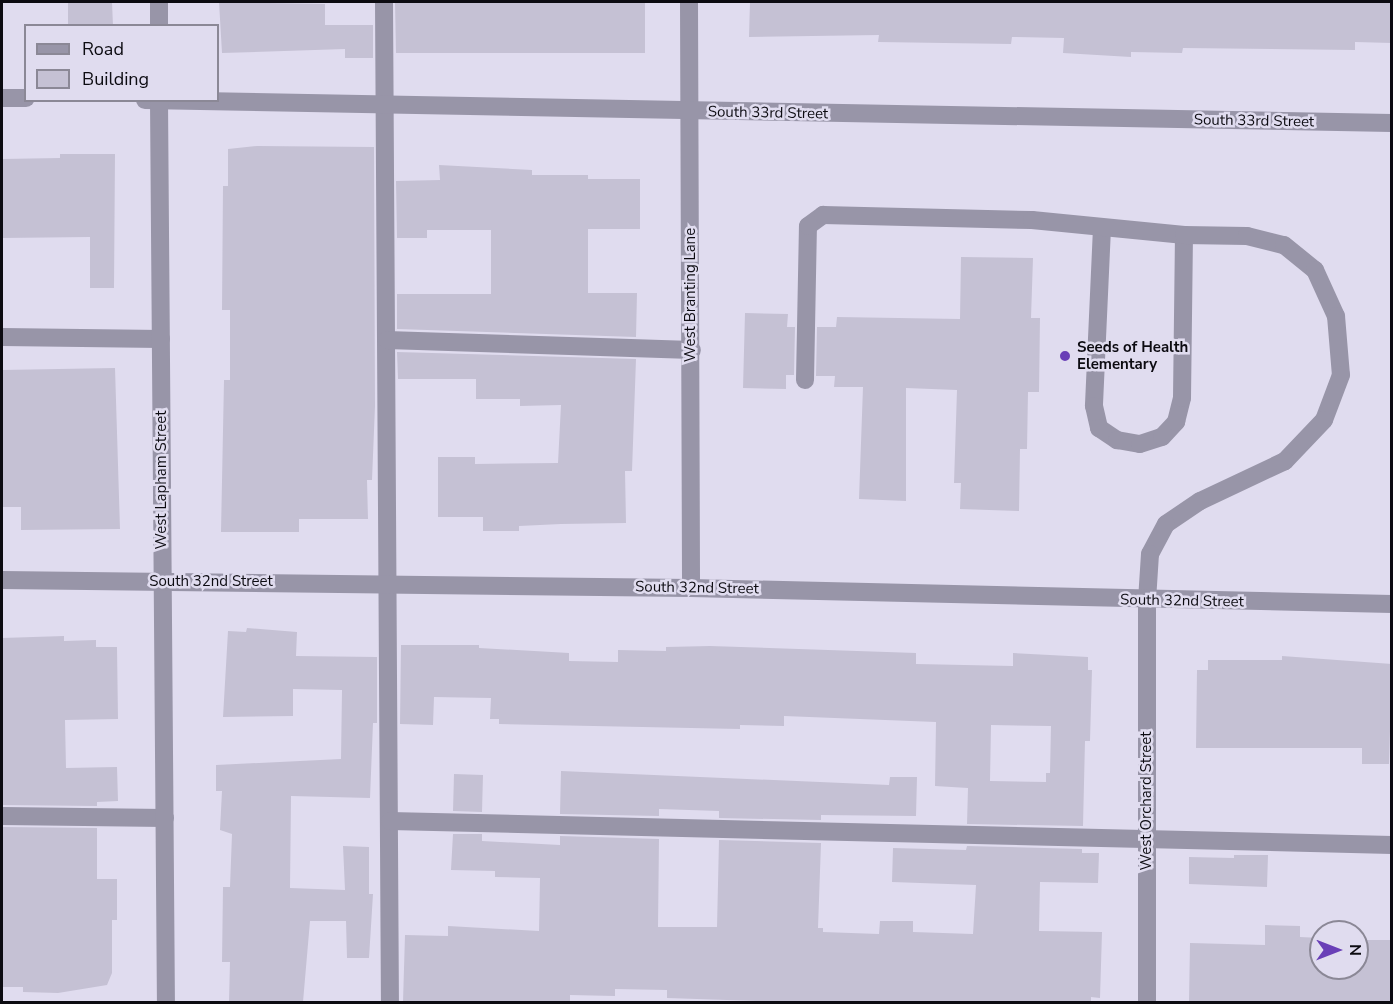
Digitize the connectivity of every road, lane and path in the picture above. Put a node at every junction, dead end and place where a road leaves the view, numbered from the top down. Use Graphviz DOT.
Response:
graph roads {
  1 [pos="159,2"];
  2 [pos="384,2"];
  3 [pos="689,2"];
  4 [pos="159,24"];
  5 [pos="2,98"];
  6 [pos="24,98"];
  7 [pos="159,102"];
  8 [pos="216,102"];
  9 [pos="386,105"];
  10 [pos="690,112"];
  11 [pos="1392,123"];
  12 [pos="1102,228"];
  13 [pos="1184,235"];
  14 [pos="2,336"];
  15 [pos="161,339"];
  16 [pos="387,340"];
  17 [pos="692,350"];
  18 [pos="805,380"];
  19 [pos="2,580"];
  20 [pos="162,581"];
  21 [pos="389,583"];
  22 [pos="691,588"];
  23 [pos="1147,600"];
  24 [pos="1392,604"];
  25 [pos="2,816"];
  26 [pos="165,818"];
  27 [pos="390,821"];
  28 [pos="1147,841"];
  29 [pos="1392,845"];
  30 [pos="166,1002"];
  31 [pos="390,1002"];
  32 [pos="1147,1002"];
  1 -- 4 [label="street"];
  2 -- 9 [label="street"];
  3 -- 10 [label="street, West Branting Lane"];
  5 -- 6 [label="street"];
  7 -- 15 [label="street, West Lapham Street"];
  8 -- 9 [label="street, South 33rd Street"];
  9 -- 10 [label="street, South 33rd Street"];
  9 -- 16 [label="street"];
  10 -- 11 [label="street, South 33rd Street"];
  10 -- 17 [label="street, West Branting Lane"];
  12 -- 13 [label="street, West Orchard Street"];
  12 -- 13 [label="street"];
  12 -- 18 [label="street, West Orchard Street"];
  13 -- 23 [label="street, West Orchard Street"];
  14 -- 15 [label="street"];
  15 -- 20 [label="street, West Lapham Street"];
  16 -- 17 [label="street"];
  16 -- 21 [label="street"];
  17 -- 22 [label="street, West Branting Lane"];
  19 -- 20 [label="street, South 32nd Street"];
  20 -- 21 [label="street, South 32nd Street"];
  20 -- 26 [label="street, West Lapham Street"];
  21 -- 22 [label="street, South 32nd Street"];
  21 -- 27 [label="street"];
  22 -- 23 [label="street, South 32nd Street"];
  23 -- 24 [label="street, South 32nd Street"];
  23 -- 28 [label="street, West Orchard Street"];
  25 -- 26 [label="street"];
  26 -- 30 [label="street, West Lapham Street"];
  27 -- 28 [label="street"];
  27 -- 31 [label="street"];
  28 -- 29 [label="street"];
  28 -- 32 [label="street, West Orchard Street"];
}
